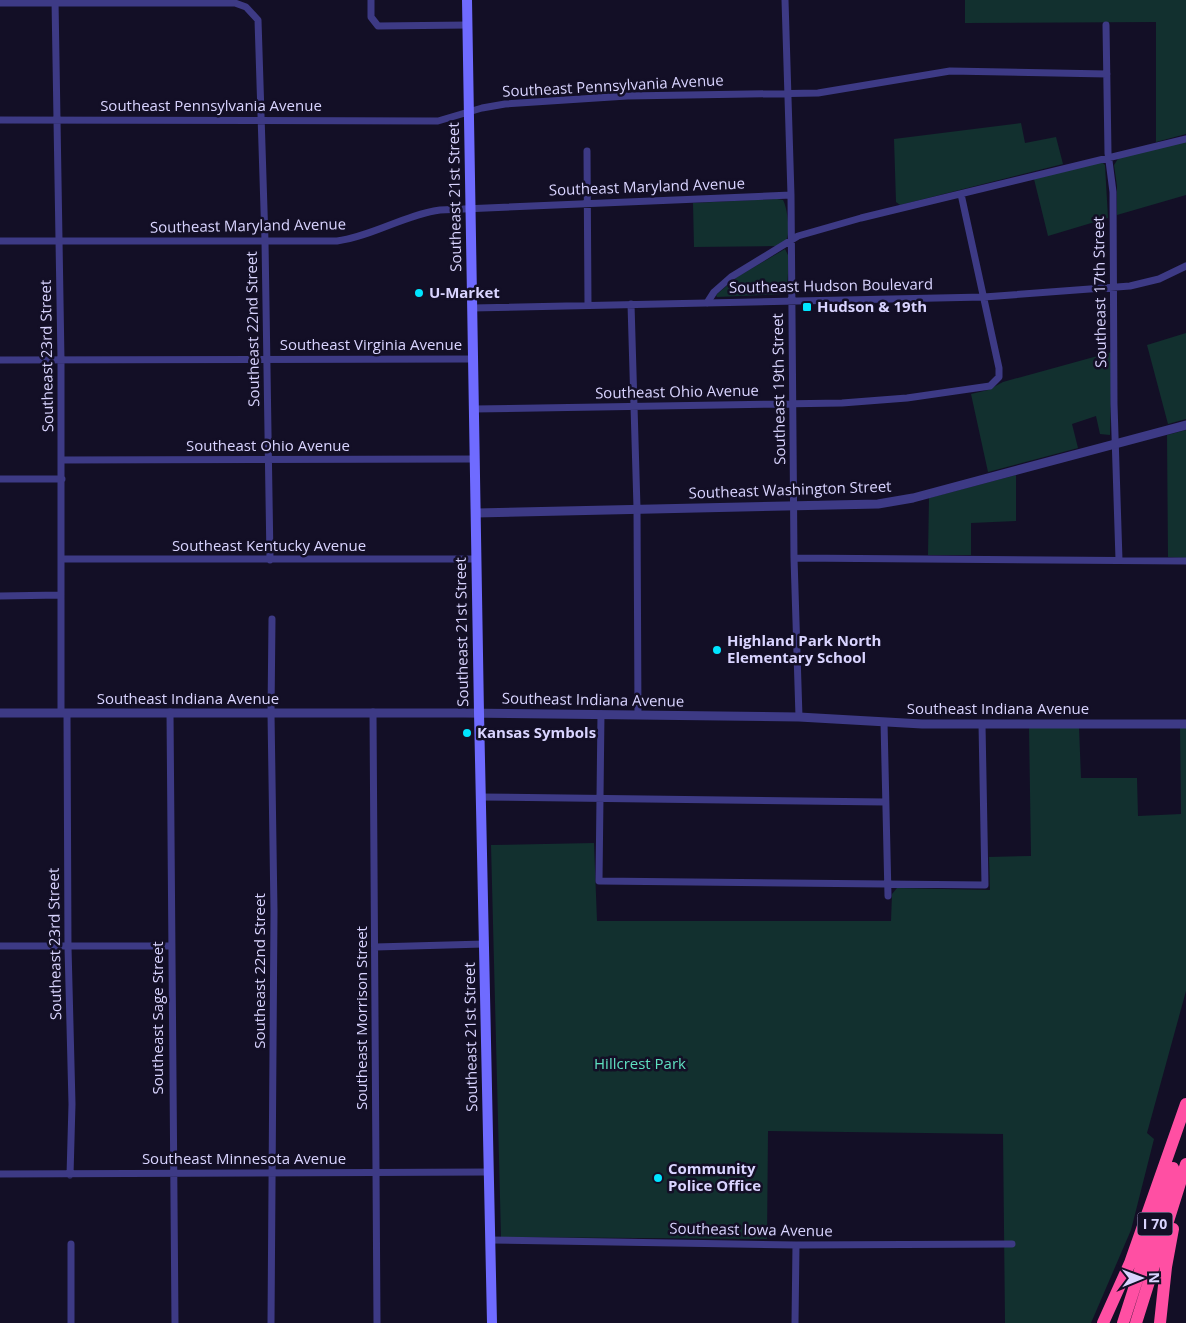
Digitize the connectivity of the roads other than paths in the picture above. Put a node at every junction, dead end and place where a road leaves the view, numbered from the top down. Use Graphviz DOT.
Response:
graph roads {
  1 [pos="371,0"];
  2 [pos="467,0"];
  3 [pos="785,0"];
  4 [pos="55,1"];
  5 [pos="0,2"];
  6 [pos="468,25"];
  7 [pos="1106,25"];
  8 [pos="1107,74"];
  9 [pos="786,94"];
  10 [pos="469,112"];
  11 [pos="0,120"];
  12 [pos="57,120"];
  13 [pos="261,120"];
  14 [pos="1186,138"];
  15 [pos="587,151"];
  16 [pos="1109,157"];
  17 [pos="961,194"];
  18 [pos="791,195"];
  19 [pos="586,202"];
  20 [pos="471,208"];
  21 [pos="0,241"];
  22 [pos="59,241"];
  23 [pos="265,241"];
  24 [pos="791,242"];
  25 [pos="1186,266"];
  26 [pos="1113,287"];
  27 [pos="984,297"];
  28 [pos="791,300"];
  29 [pos="707,303"];
  30 [pos="631,304"];
  31 [pos="588,305"];
  32 [pos="472,308"];
  33 [pos="267,359"];
  34 [pos="473,359"];
  35 [pos="0,360"];
  36 [pos="62,360"];
  37 [pos="793,404"];
  38 [pos="633,406"];
  39 [pos="474,408"];
  40 [pos="1186,425"];
  41 [pos="1115,444"];
  42 [pos="475,459"];
  43 [pos="61,460"];
  44 [pos="268,460"];
  45 [pos="0,479"];
  46 [pos="62,479"];
  47 [pos="795,505"];
  48 [pos="636,508"];
  49 [pos="476,513"];
  50 [pos="794,558"];
  51 [pos="61,559"];
  52 [pos="476,559"];
  53 [pos="270,560"];
  54 [pos="1119,560"];
  55 [pos="1186,561"];
  56 [pos="0,596"];
  57 [pos="61,596"];
  58 [pos="272,619"];
  59 [pos="170,712"];
  60 [pos="373,712"];
  61 [pos="0,713"];
  62 [pos="64,713"];
  63 [pos="271,713"];
  64 [pos="479,713"];
  65 [pos="601,714"];
  66 [pos="638,714"];
  67 [pos="799,717"];
  68 [pos="884,722"];
  69 [pos="982,724"];
  70 [pos="1186,724"];
  71 [pos="480,797"];
  72 [pos="599,798"];
  73 [pos="885,802"];
  74 [pos="887,884"];
  75 [pos="888,896"];
  76 [pos="484,944"];
  77 [pos="0,946"];
  78 [pos="171,946"];
  79 [pos="68,947"];
  80 [pos="375,947"];
  81 [pos="1186,1104"];
  82 [pos="1186,1125"];
  83 [pos="1186,1164"];
  84 [pos="489,1172"];
  85 [pos="173,1173"];
  86 [pos="274,1173"];
  87 [pos="377,1173"];
  88 [pos="0,1174"];
  89 [pos="70,1175"];
  90 [pos="1174,1202"];
  91 [pos="490,1240"];
  92 [pos="71,1244"];
  93 [pos="1012,1244"];
  94 [pos="796,1245"];
  95 [pos="72,1323"];
  96 [pos="175,1323"];
  97 [pos="271,1323"];
  98 [pos="377,1323"];
  99 [pos="492,1323"];
  100 [pos="795,1323"];
  101 [pos="1103,1323"];
  102 [pos="1123,1323"];
  103 [pos="1136,1323"];
  104 [pos="1160,1323"];
  1 -- 6 [label="street"];
  2 -- 6 [label="main road, Southeast 21st Street"];
  3 -- 9 [label="street, Southeast 19th Street"];
  4 -- 5 [label="street"];
  4 -- 12 [label="street, Southeast 23rd Street"];
  4 -- 13 [label="street, Southeast 22nd Street"];
  6 -- 10 [label="main road, Southeast 21st Street"];
  7 -- 8 [label="street, Southeast 17th Street"];
  8 -- 9 [label="street, Southeast Pennsylvania Avenue"];
  8 -- 16 [label="street, Southeast 17th Street"];
  9 -- 10 [label="street, Southeast Pennsylvania Avenue"];
  9 -- 18 [label="street, Southeast 19th Street"];
  10 -- 13 [label="street, Southeast Pennsylvania Avenue"];
  10 -- 20 [label="main road, Southeast 21st Street"];
  11 -- 12 [label="street, Southeast Pennsylvania Avenue"];
  12 -- 13 [label="street, Southeast Pennsylvania Avenue"];
  12 -- 22 [label="street, Southeast 23rd Street"];
  13 -- 23 [label="street, Southeast 22nd Street"];
  14 -- 16 [label="street"];
  15 -- 19 [label="street"];
  16 -- 17 [label="street"];
  16 -- 26 [label="street, Southeast 17th Street"];
  17 -- 24 [label="street"];
  17 -- 27 [label="street"];
  18 -- 19 [label="street, Southeast Maryland Avenue"];
  18 -- 24 [label="street, Southeast 19th Street"];
  19 -- 20 [label="street, Southeast Maryland Avenue"];
  19 -- 31 [label="street"];
  20 -- 23 [label="street, Southeast Maryland Avenue"];
  20 -- 32 [label="main road, Southeast 21st Street"];
  21 -- 22 [label="street, Southeast Maryland Avenue"];
  22 -- 23 [label="street, Southeast Maryland Avenue"];
  22 -- 36 [label="street, Southeast 23rd Street"];
  23 -- 33 [label="street, Southeast 22nd Street"];
  24 -- 28 [label="street, Southeast 19th Street"];
  24 -- 29 [label="street"];
  25 -- 26 [label="street, Southeast Hudson Boulevard"];
  26 -- 27 [label="street, Southeast Hudson Boulevard"];
  26 -- 41 [label="street, Southeast 17th Street"];
  27 -- 28 [label="street, Southeast Hudson Boulevard"];
  27 -- 37 [label="street, Southeast Ohio Avenue"];
  28 -- 29 [label="street, Southeast Hudson Boulevard"];
  28 -- 37 [label="street, Southeast 19th Street"];
  29 -- 30 [label="street, Southeast Hudson Boulevard"];
  30 -- 31 [label="street, Southeast Hudson Boulevard"];
  30 -- 38 [label="street"];
  31 -- 32 [label="street, Southeast Hudson Boulevard"];
  32 -- 34 [label="main road, Southeast 21st Street"];
  33 -- 34 [label="street, Southeast Virginia Avenue"];
  33 -- 36 [label="street, Southeast Virginia Avenue"];
  33 -- 44 [label="street, Southeast 22nd Street"];
  34 -- 39 [label="main road, Southeast 21st Street"];
  35 -- 36 [label="street, Southeast Virginia Avenue"];
  36 -- 43 [label="street, Southeast 23rd Street"];
  37 -- 38 [label="street, Southeast Ohio Avenue"];
  37 -- 47 [label="street, Southeast 19th Street"];
  38 -- 39 [label="street, Southeast Ohio Avenue"];
  38 -- 48 [label="street"];
  39 -- 42 [label="main road, Southeast 21st Street"];
  40 -- 41 [label="street, Southeast Washington Street"];
  41 -- 47 [label="street, Southeast Washington Street"];
  41 -- 54 [label="street, Southeast 17th Street"];
  42 -- 44 [label="street, Southeast Ohio Avenue"];
  42 -- 49 [label="main road, Southeast 21st Street"];
  43 -- 44 [label="street, Southeast Ohio Avenue"];
  43 -- 46 [label="street, Southeast 23rd Street"];
  44 -- 53 [label="street, Southeast 22nd Street"];
  45 -- 46 [label="street"];
  46 -- 51 [label="street, Southeast 23rd Street"];
  47 -- 48 [label="street, Southeast Washington Street"];
  47 -- 50 [label="street, Southeast 19th Street"];
  48 -- 49 [label="street, Southeast Washington Street"];
  48 -- 66 [label="street"];
  49 -- 52 [label="main road, Southeast 21st Street"];
  50 -- 54 [label="street"];
  50 -- 67 [label="street, Southeast 19th Street"];
  51 -- 53 [label="street, Southeast Kentucky Avenue"];
  51 -- 57 [label="street, Southeast 23rd Street"];
  52 -- 53 [label="street, Southeast Kentucky Avenue"];
  52 -- 64 [label="main road, Southeast 21st Street"];
  54 -- 55 [label="street"];
  56 -- 57 [label="street"];
  57 -- 62 [label="street, Southeast 23rd Street"];
  58 -- 63 [label="street, Southeast 22nd Street"];
  59 -- 62 [label="street, Southeast Indiana Avenue"];
  59 -- 63 [label="street, Southeast Indiana Avenue"];
  59 -- 78 [label="street, Southeast Sage Street"];
  60 -- 63 [label="street, Southeast Indiana Avenue"];
  60 -- 64 [label="street, Southeast Indiana Avenue"];
  60 -- 80 [label="street, Southeast Morrison Street"];
  61 -- 62 [label="street, Southeast Indiana Avenue"];
  62 -- 79 [label="street, Southeast 23rd Street"];
  63 -- 86 [label="street, Southeast 22nd Street"];
  64 -- 65 [label="street, Southeast Indiana Avenue"];
  64 -- 71 [label="main road, Southeast 21st Street"];
  65 -- 66 [label="street, Southeast Indiana Avenue"];
  65 -- 72 [label="street"];
  66 -- 67 [label="street, Southeast Indiana Avenue"];
  67 -- 68 [label="street, Southeast Indiana Avenue"];
  68 -- 69 [label="street, Southeast Indiana Avenue"];
  68 -- 73 [label="street"];
  69 -- 70 [label="street, Southeast Indiana Avenue"];
  69 -- 74 [label="street"];
  71 -- 72 [label="street"];
  71 -- 76 [label="main road, Southeast 21st Street"];
  72 -- 73 [label="street"];
  72 -- 74 [label="street"];
  73 -- 74 [label="street"];
  74 -- 75 [label="street"];
  76 -- 80 [label="street"];
  76 -- 84 [label="main road, Southeast 21st Street"];
  77 -- 79 [label="street"];
  78 -- 79 [label="street"];
  78 -- 85 [label="street, Southeast Sage Street"];
  79 -- 89 [label="street, Southeast 23rd Street"];
  80 -- 87 [label="street, Southeast Morrison Street"];
  81 -- 101 [label="highway"];
  82 -- 102 [label="highway, I 70"];
  83 -- 90 [label="highway, I 70"];
  84 -- 87 [label="street, Southeast Minnesota Avenue"];
  84 -- 91 [label="main road, Southeast 21st Street"];
  85 -- 86 [label="street, Southeast Minnesota Avenue"];
  85 -- 89 [label="street, Southeast Minnesota Avenue"];
  85 -- 96 [label="street, Southeast Sage Street"];
  86 -- 87 [label="street, Southeast Minnesota Avenue"];
  86 -- 97 [label="street, Southeast 22nd Street"];
  87 -- 98 [label="street, Southeast Morrison Street"];
  88 -- 89 [label="street, Southeast Minnesota Avenue"];
  90 -- 103 [label="highway, I 70"];
  90 -- 104 [label="highway"];
  91 -- 94 [label="street, Southeast Iowa Avenue"];
  91 -- 99 [label="main road, Southeast 21st Street"];
  92 -- 95 [label="street"];
  93 -- 94 [label="street, Southeast Iowa Avenue"];
  94 -- 100 [label="street"];
}
